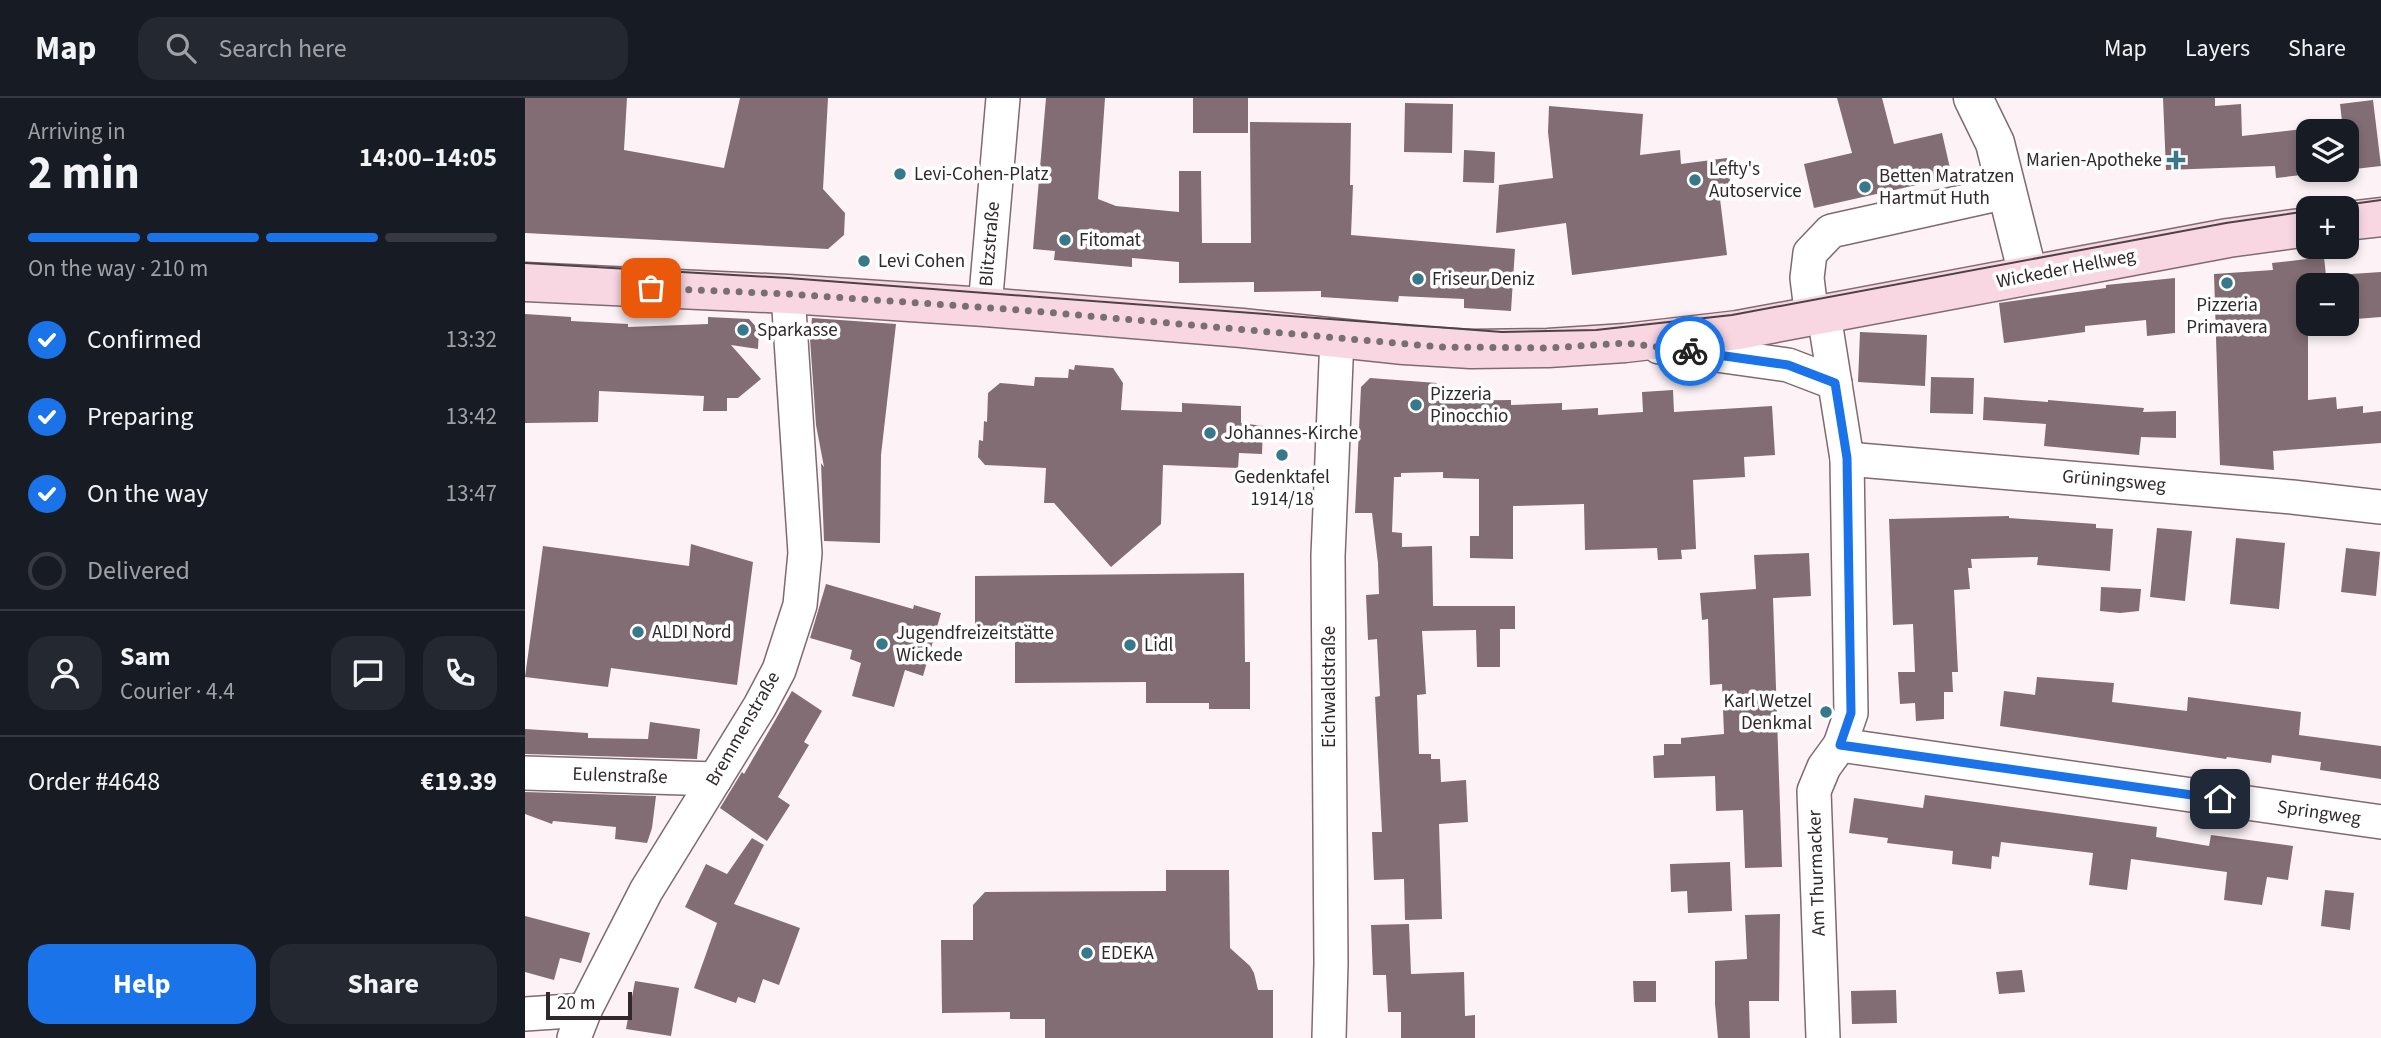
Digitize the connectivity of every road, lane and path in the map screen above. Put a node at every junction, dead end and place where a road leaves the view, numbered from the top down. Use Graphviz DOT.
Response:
graph roads {
  1 [pos="1003,98"];
  2 [pos="1973,98"];
  3 [pos="2007,192"];
  4 [pos="2381,217"];
  5 [pos="2359,220"];
  6 [pos="2296,229"];
  7 [pos="2028,275"];
  8 [pos="525,282"];
  9 [pos="788,294"];
  10 [pos="985,307"];
  11 [pos="1824,315"];
  12 [pos="1337,337"];
  13 [pos="1625,343"];
  14 [pos="1835,383"];
  15 [pos="1847,458"];
  16 [pos="2381,506"];
  17 [pos="1832,756"];
  18 [pos="525,773"];
  19 [pos="715,779"];
  20 [pos="2381,822"];
  21 [pos="525,1014"];
  22 [pos="579,1024"];
  23 [pos="1329,1038"];
  24 [pos="1823,1038"];
  1 -- 10 [label="street, Blitzstraße"];
  2 -- 3 [label="street"];
  3 -- 7 [label="street"];
  3 -- 11 [label="street"];
  4 -- 5 [label="main road"];
  6 -- 7 [label="main road, Wickeder Hellweg"];
  7 -- 11 [label="main road, Wickeder Hellweg"];
  8 -- 9 [label="main road, Wickeder Hellweg"];
  9 -- 10 [label="main road, Wickeder Hellweg"];
  9 -- 19 [label="street, Bremmenstraße"];
  10 -- 12 [label="main road, Wickeder Hellweg"];
  11 -- 13 [label="main road, Wickeder Hellweg"];
  11 -- 14 [label="street, Am Thurmacker"];
  12 -- 13 [label="main road, Wickeder Hellweg"];
  12 -- 23 [label="street, Eichwaldstraße"];
  13 -- 14 [label="street"];
  14 -- 15 [label="street, Am Thurmacker"];
  15 -- 16 [label="street, Grüningsweg"];
  15 -- 17 [label="street, Am Thurmacker"];
  17 -- 20 [label="street, Springweg"];
  17 -- 24 [label="street, Am Thurmacker"];
  18 -- 19 [label="street, Eulenstraße"];
  19 -- 22 [label="street, Bremmenstraße"];
  21 -- 22 [label="street, Bremmenstraße"];
}
